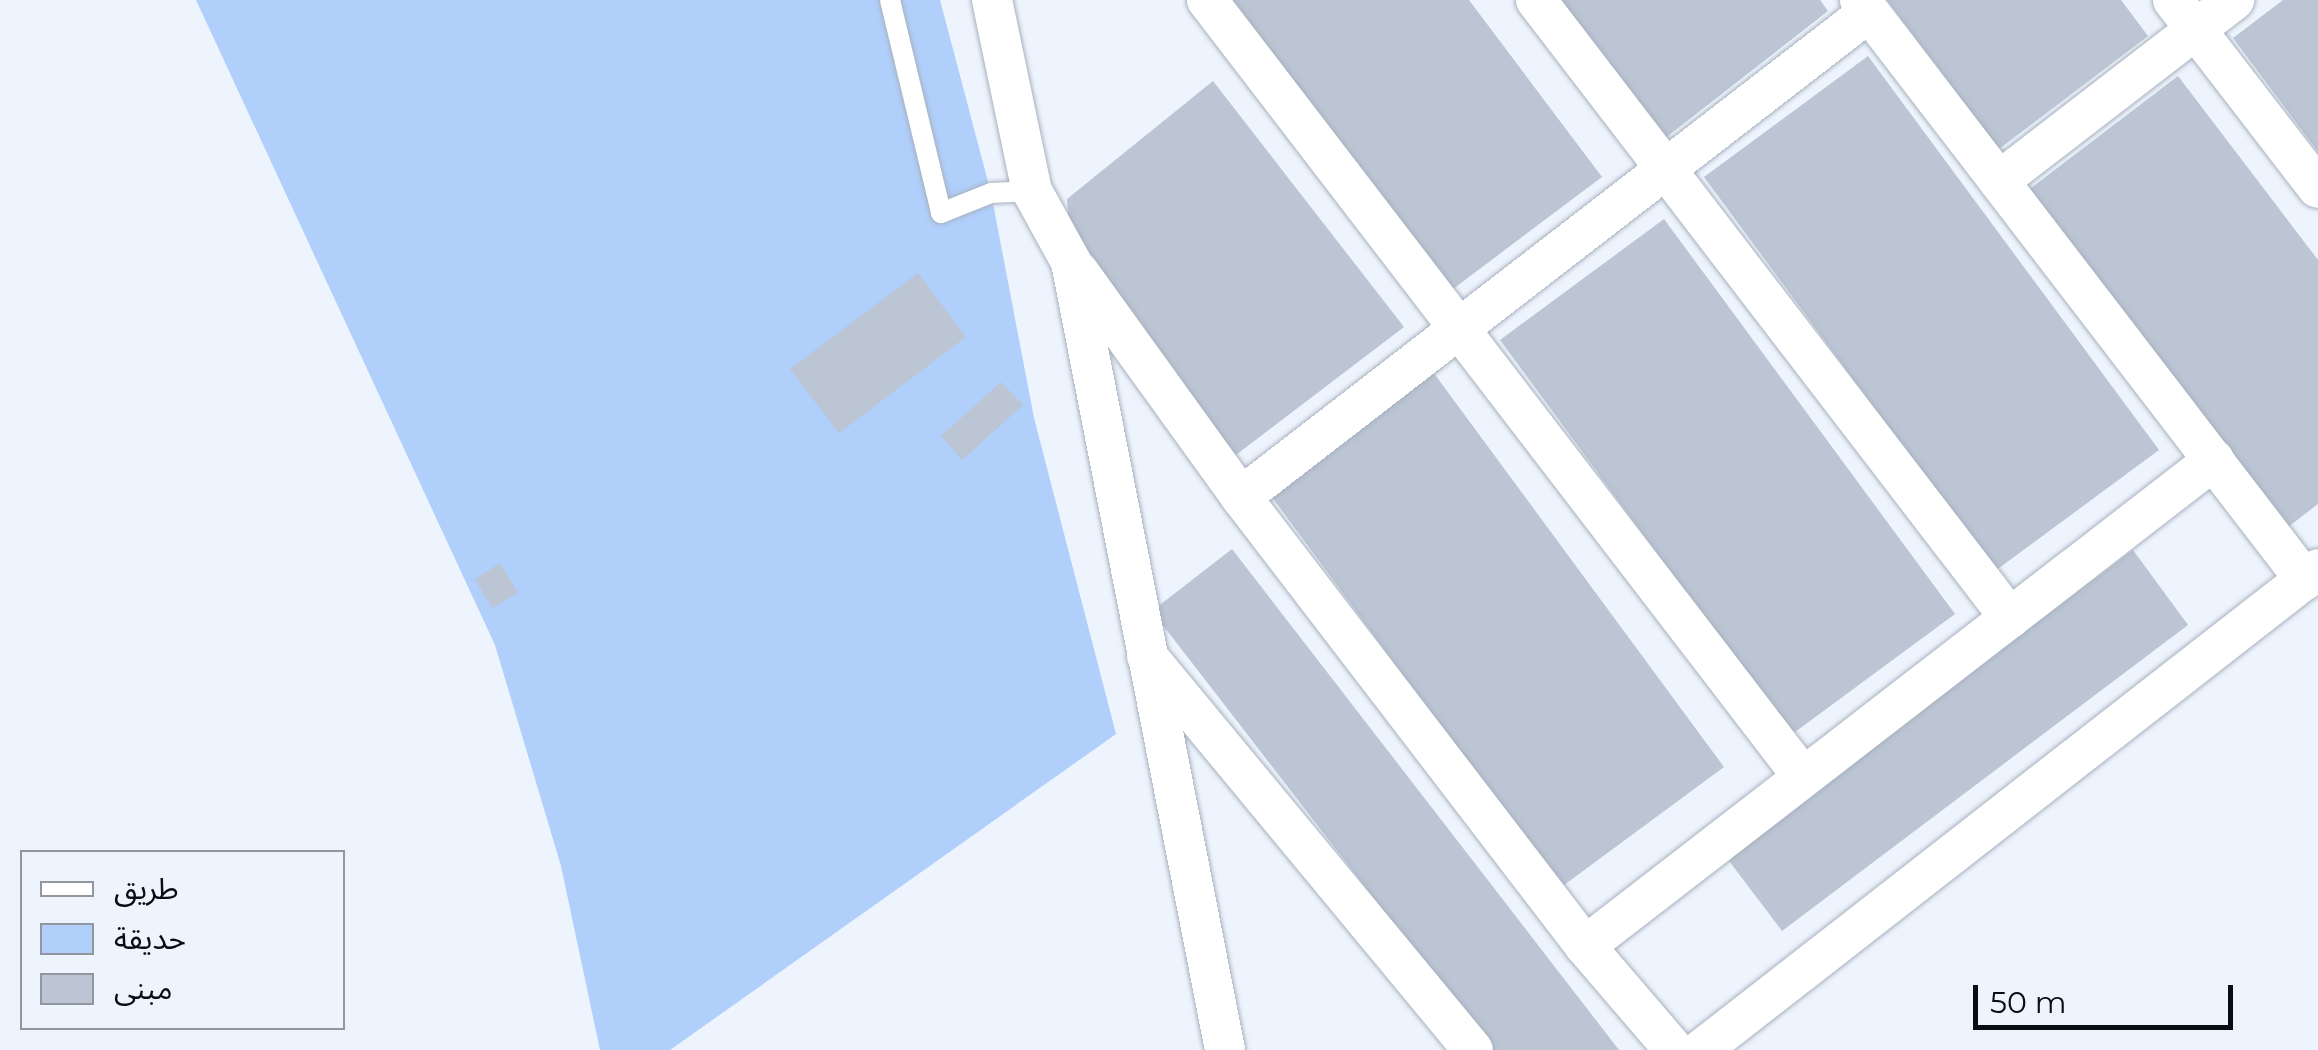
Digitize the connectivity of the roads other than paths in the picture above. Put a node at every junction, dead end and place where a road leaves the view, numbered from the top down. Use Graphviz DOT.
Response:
graph roads {
  1 [pos="890,0"];
  2 [pos="992,0"];
  3 [pos="1207,0"];
  4 [pos="1536,0"];
  5 [pos="2234,0"];
  6 [pos="1865,6"];
  7 [pos="2185,15"];
  8 [pos="1666,170"];
  9 [pos="1999,181"];
  10 [pos="2318,188"];
  11 [pos="1032,191"];
  12 [pos="1072,262"];
  13 [pos="1459,329"];
  14 [pos="2214,460"];
  15 [pos="1241,498"];
  16 [pos="2312,574"];
  17 [pos="2010,618"];
  18 [pos="1143,650"];
  19 [pos="1803,777"];
  20 [pos="1585,946"];
  21 [pos="1224,1050"];
  22 [pos="1472,1050"];
  23 [pos="1674,1050"];
  24 [pos="1701,1050"];
  1 -- 11 [label="lane"];
  2 -- 11 [label="street"];
  3 -- 13 [label="street"];
  4 -- 8 [label="street"];
  5 -- 7 [label="street"];
  6 -- 8 [label="street"];
  6 -- 9 [label="street"];
  7 -- 9 [label="street"];
  7 -- 10 [label="street"];
  8 -- 13 [label="street"];
  8 -- 17 [label="street"];
  9 -- 14 [label="street"];
  11 -- 12 [label="street"];
  12 -- 15 [label="street"];
  12 -- 18 [label="street"];
  13 -- 15 [label="street"];
  13 -- 19 [label="street"];
  14 -- 16 [label="street"];
  14 -- 17 [label="street"];
  15 -- 20 [label="street"];
  16 -- 24 [label="street"];
  17 -- 19 [label="street"];
  18 -- 21 [label="street"];
  18 -- 22 [label="street"];
  19 -- 20 [label="street"];
  20 -- 23 [label="street"];
}
